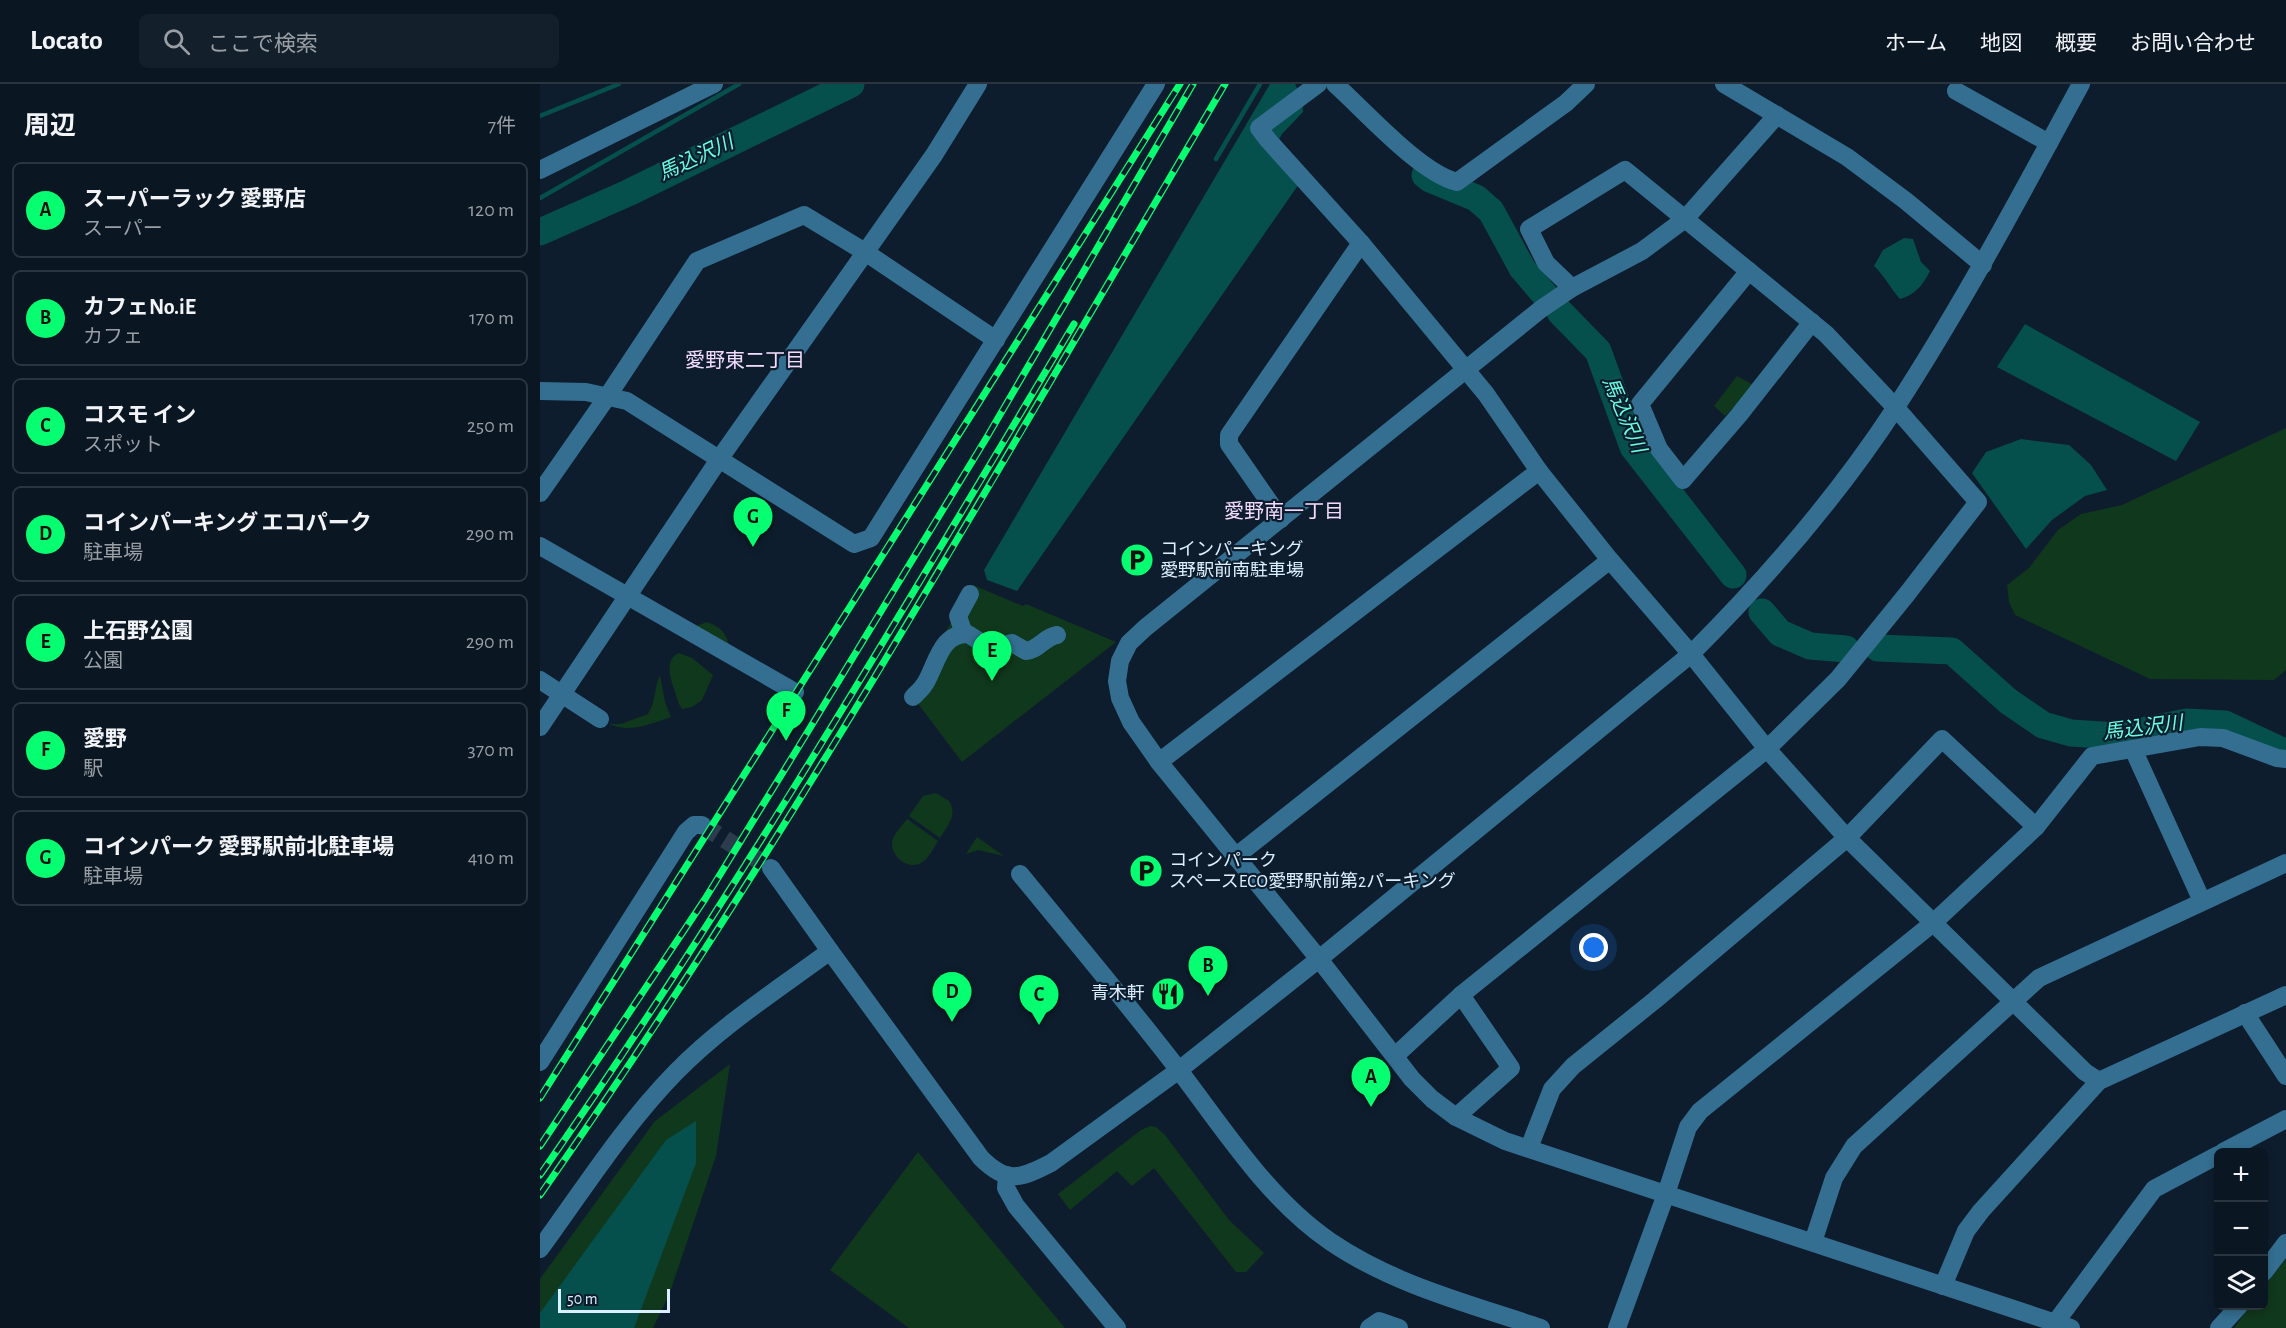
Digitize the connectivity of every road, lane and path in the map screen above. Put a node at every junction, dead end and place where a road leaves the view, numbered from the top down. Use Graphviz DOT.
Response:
graph roads {
  1 [pos="714,84"];
  2 [pos="978,84"];
  3 [pos="1156,84"];
  4 [pos="1318,84"];
  5 [pos="1335,84"];
  6 [pos="1586,84"];
  7 [pos="1725,84"];
  8 [pos="2081,84"];
  9 [pos="1956,91"];
  10 [pos="1777,115"];
  11 [pos="2049,143"];
  12 [pos="540,170"];
  13 [pos="1685,219"];
  14 [pos="1361,243"];
  15 [pos="866,252"];
  16 [pos="1983,265"];
  17 [pos="1749,271"];
  18 [pos="1572,288"];
  19 [pos="1812,322"];
  20 [pos="996,340"];
  21 [pos="1465,369"];
  22 [pos="540,391"];
  23 [pos="607,397"];
  24 [pos="1896,408"];
  25 [pos="720,458"];
  26 [pos="1539,471"];
  27 [pos="540,493"];
  28 [pos="1281,519"];
  29 [pos="540,546"];
  30 [pos="1610,560"];
  31 [pos="970,594"];
  32 [pos="964,634"];
  33 [pos="1057,635"];
  34 [pos="1691,654"];
  35 [pos="540,681"];
  36 [pos="795,692"];
  37 [pos="561,694"];
  38 [pos="914,697"];
  39 [pos="600,719"];
  40 [pos="540,727"];
  41 [pos="2133,748"];
  42 [pos="1767,749"];
  43 [pos="2286,759"];
  44 [pos="1159,762"];
  45 [pos="702,825"];
  46 [pos="2036,827"];
  47 [pos="1847,838"];
  48 [pos="1235,857"];
  49 [pos="2286,863"];
  50 [pos="771,868"];
  51 [pos="1020,874"];
  52 [pos="2202,901"];
  53 [pos="1933,923"];
  54 [pos="830,951"];
  55 [pos="1319,959"];
  56 [pos="1461,995"];
  57 [pos="2286,995"];
  58 [pos="2014,1000"];
  59 [pos="2245,1013"];
  60 [pos="1395,1056"];
  61 [pos="540,1062"];
  62 [pos="1179,1070"];
  63 [pos="2286,1076"];
  64 [pos="2100,1081"];
  65 [pos="1456,1117"];
  66 [pos="2286,1119"];
  67 [pos="1529,1148"];
  68 [pos="2231,1148"];
  69 [pos="2214,1157"];
  70 [pos="1007,1175"];
  71 [pos="1666,1194"];
  72 [pos="1813,1242"];
  73 [pos="2286,1243"];
  74 [pos="540,1249"];
  75 [pos="2268,1267"];
  76 [pos="1943,1286"];
  77 [pos="2235,1310"];
  78 [pos="2063,1325"];
  79 [pos="1117,1328"];
  80 [pos="1369,1328"];
  81 [pos="1399,1328"];
  82 [pos="1541,1328"];
  83 [pos="1617,1328"];
  84 [pos="2219,1328"];
  1 -- 12 [label="street"];
  2 -- 15 [label="street"];
  3 -- 20 [label="street"];
  4 -- 14 [label="street"];
  5 -- 6 [label="street"];
  7 -- 10 [label="street"];
  8 -- 11 [label="street"];
  9 -- 11 [label="street"];
  10 -- 13 [label="street"];
  10 -- 16 [label="street"];
  11 -- 16 [label="street"];
  13 -- 17 [label="street"];
  13 -- 18 [label="street"];
  13 -- 18 [label="street"];
  14 -- 21 [label="street"];
  14 -- 28 [label="street"];
  15 -- 20 [label="street"];
  15 -- 23 [label="street"];
  15 -- 25 [label="street"];
  16 -- 24 [label="street"];
  17 -- 19 [label="street"];
  17 -- 19 [label="street"];
  18 -- 21 [label="street"];
  19 -- 24 [label="street"];
  20 -- 25 [label="street"];
  21 -- 26 [label="street"];
  21 -- 28 [label="street"];
  22 -- 23 [label="street"];
  23 -- 25 [label="street"];
  23 -- 27 [label="street"];
  24 -- 34 [label="street"];
  24 -- 42 [label="street"];
  25 -- 37 [label="street"];
  26 -- 30 [label="street"];
  26 -- 44 [label="street"];
  28 -- 44 [label="street"];
  29 -- 36 [label="street"];
  30 -- 34 [label="street"];
  30 -- 48 [label="street"];
  31 -- 32 [label="street"];
  32 -- 33 [label="street"];
  32 -- 38 [label="street"];
  34 -- 42 [label="street"];
  34 -- 55 [label="street"];
  35 -- 37 [label="street"];
  37 -- 39 [label="street"];
  37 -- 40 [label="street"];
  41 -- 43 [label="street"];
  41 -- 46 [label="street"];
  41 -- 52 [label="street"];
  42 -- 47 [label="street"];
  42 -- 56 [label="street"];
  44 -- 48 [label="street"];
  45 -- 61 [label="street"];
  46 -- 47 [label="street"];
  46 -- 53 [label="street"];
  47 -- 53 [label="street"];
  47 -- 67 [label="street"];
  48 -- 55 [label="street"];
  49 -- 52 [label="street"];
  50 -- 54 [label="street"];
  51 -- 62 [label="street"];
  52 -- 58 [label="street"];
  53 -- 58 [label="street"];
  53 -- 71 [label="street"];
  54 -- 70 [label="street"];
  54 -- 74 [label="street"];
  55 -- 60 [label="street"];
  55 -- 62 [label="street"];
  56 -- 60 [label="street"];
  56 -- 65 [label="street"];
  57 -- 59 [label="street"];
  58 -- 64 [label="street"];
  58 -- 72 [label="street"];
  59 -- 63 [label="street"];
  59 -- 64 [label="street"];
  60 -- 65 [label="street"];
  62 -- 70 [label="street"];
  62 -- 82 [label="street"];
  64 -- 76 [label="street"];
  65 -- 67 [label="street"];
  66 -- 68 [label="street"];
  67 -- 71 [label="street"];
  69 -- 78 [label="street"];
  70 -- 79 [label="street"];
  71 -- 72 [label="street"];
  71 -- 83 [label="street"];
  72 -- 76 [label="street"];
  73 -- 75 [label="street"];
  76 -- 78 [label="street"];
  77 -- 84 [label="street"];
  80 -- 81 [label="street"];
}
